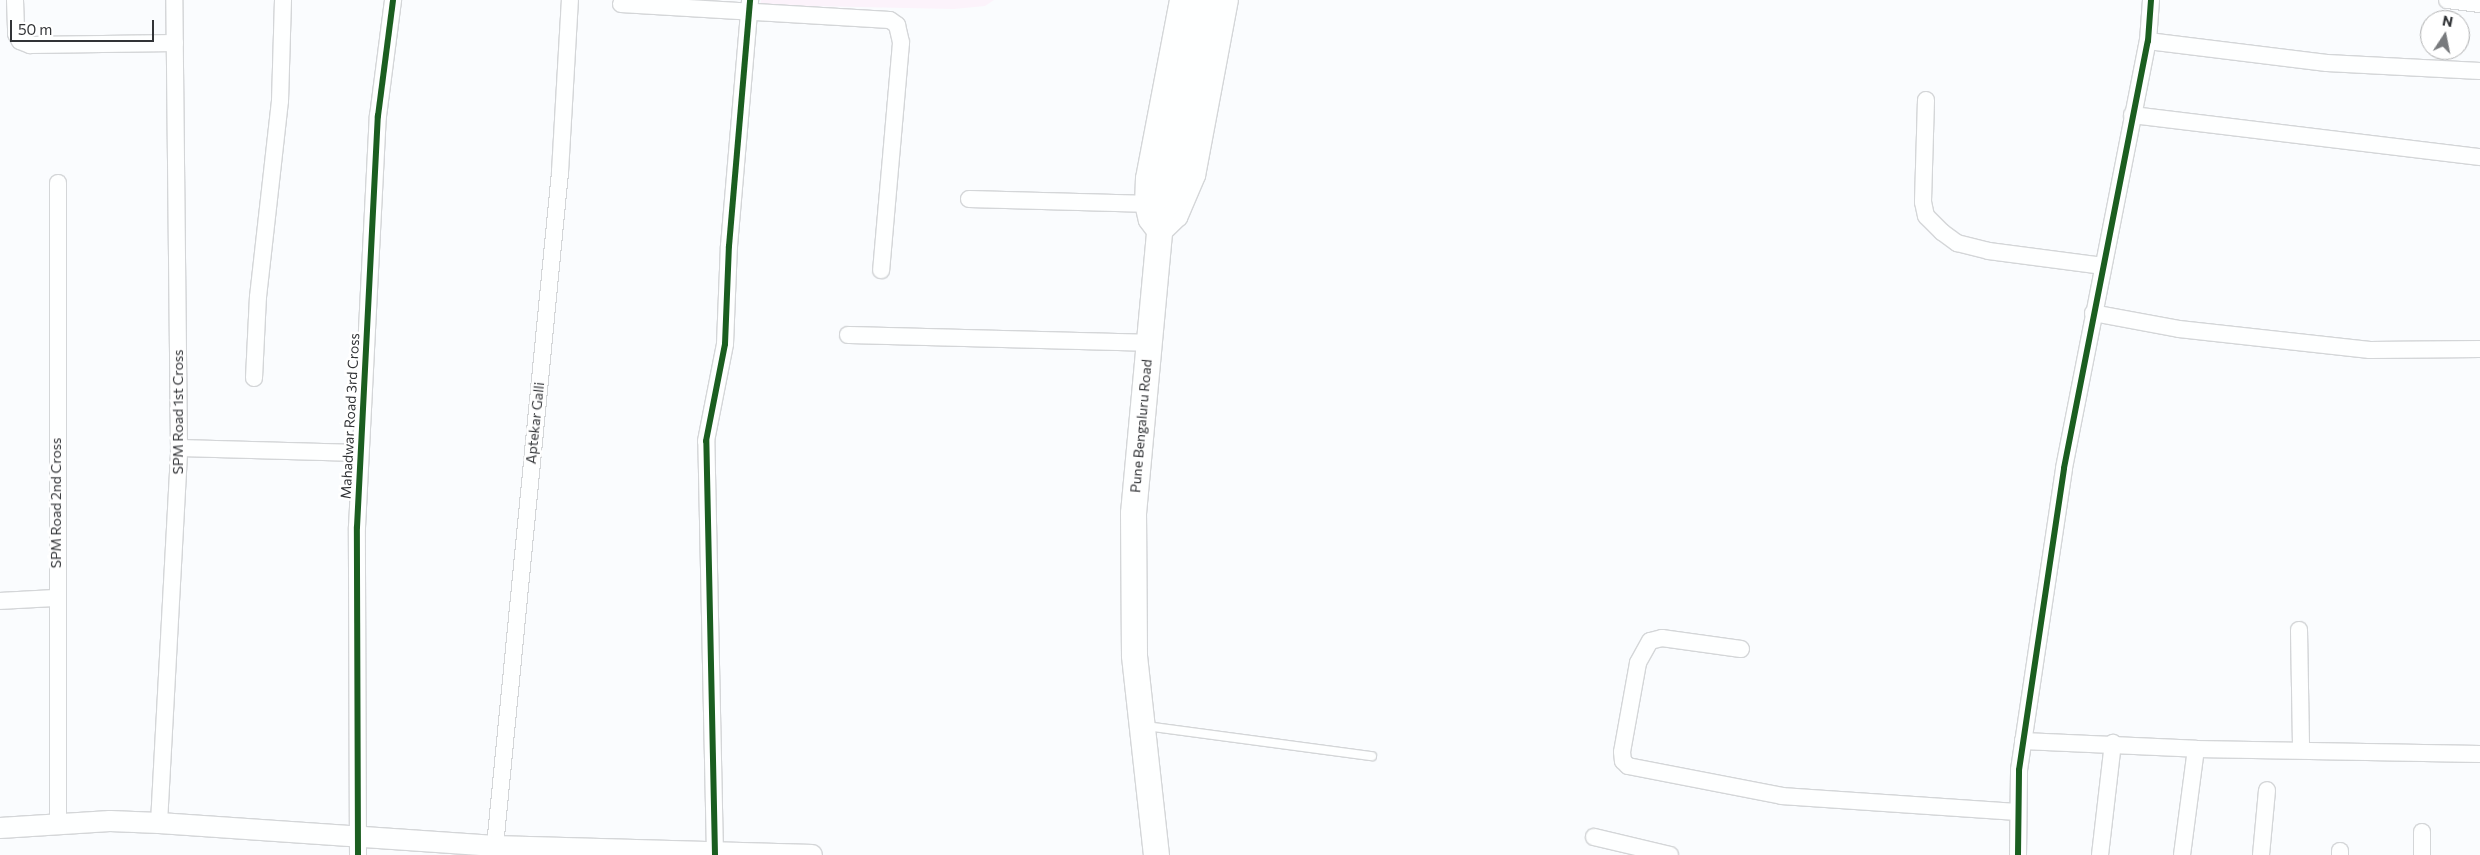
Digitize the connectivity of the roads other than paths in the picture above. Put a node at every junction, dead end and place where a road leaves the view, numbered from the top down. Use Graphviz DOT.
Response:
graph roads {
  1 [pos="16,0"];
  2 [pos="174,0"];
  3 [pos="283,0"];
  4 [pos="393,0"];
  5 [pos="570,0"];
  6 [pos="1178,0"];
  7 [pos="1191,0"];
  8 [pos="1212,0"];
  9 [pos="1230,0"];
  10 [pos="2151,0"];
  11 [pos="2447,0"];
  12 [pos="660,2"];
  13 [pos="621,4"];
  14 [pos="2480,4"];
  15 [pos="749,6"];
  16 [pos="2148,41"];
  17 [pos="175,42"];
  18 [pos="2480,71"];
  19 [pos="1926,100"];
  20 [pos="2132,115"];
  21 [pos="2480,157"];
  22 [pos="58,182"];
  23 [pos="969,200"];
  24 [pos="1154,218"];
  25 [pos="2103,266"];
  26 [pos="881,270"];
  27 [pos="2094,313"];
  28 [pos="848,335"];
  29 [pos="1148,343"];
  30 [pos="2480,349"];
  31 [pos="254,378"];
  32 [pos="179,448"];
  33 [pos="360,453"];
  34 [pos="56,598"];
  35 [pos="0,601"];
  36 [pos="2299,630"];
  37 [pos="1741,649"];
  38 [pos="1142,726"];
  39 [pos="2023,741"];
  40 [pos="2113,743"];
  41 [pos="2301,748"];
  42 [pos="2196,749"];
  43 [pos="2480,754"];
  44 [pos="1372,756"];
  45 [pos="2267,790"];
  46 [pos="2016,812"];
  47 [pos="58,823"];
  48 [pos="158,823"];
  49 [pos="3,827"];
  50 [pos="2422,832"];
  51 [pos="357,834"];
  52 [pos="1594,837"];
  53 [pos="495,846"];
  54 [pos="715,852"];
  55 [pos="358,855"];
  56 [pos="812,855"];
  57 [pos="1156,855"];
  58 [pos="1670,855"];
  59 [pos="2018,855"];
  60 [pos="2100,855"];
  61 [pos="2182,855"];
  62 [pos="2261,855"];
  63 [pos="2422,855"];
  1 -- 17 [label="street"];
  2 -- 17 [label="street, SPM Road 1st Cross"];
  3 -- 31 [label="street"];
  4 -- 33 [label="street, Mahadwar Road 3rd Cross"];
  5 -- 53 [label="street, Aptekar Galli"];
  6 -- 24 [label="street"];
  7 -- 24 [label="main road, Pune Bengaluru Road"];
  8 -- 24 [label="main road"];
  9 -- 24 [label="street"];
  10 -- 16 [label="street"];
  11 -- 14 [label="street"];
  12 -- 13 [label="street"];
  12 -- 15 [label="street"];
  15 -- 26 [label="street"];
  15 -- 54 [label="street"];
  16 -- 18 [label="street"];
  16 -- 20 [label="street"];
  17 -- 32 [label="street, SPM Road 1st Cross"];
  19 -- 25 [label="street"];
  20 -- 21 [label="street"];
  20 -- 25 [label="street"];
  22 -- 34 [label="street, SPM Road 2nd Cross"];
  23 -- 24 [label="street"];
  24 -- 29 [label="main road, Pune Bengaluru Road"];
  25 -- 27 [label="street"];
  27 -- 30 [label="street"];
  27 -- 39 [label="street"];
  28 -- 29 [label="street"];
  29 -- 38 [label="main road, Pune Bengaluru Road"];
  32 -- 33 [label="street"];
  32 -- 48 [label="street, SPM Road 1st Cross"];
  33 -- 51 [label="street, Mahadwar Road 3rd Cross"];
  34 -- 35 [label="street"];
  34 -- 47 [label="street, SPM Road 2nd Cross"];
  36 -- 41 [label="street"];
  37 -- 46 [label="street"];
  38 -- 44 [label="lane"];
  38 -- 57 [label="main road, Pune Bengaluru Road"];
  39 -- 40 [label="street"];
  39 -- 46 [label="street"];
  40 -- 42 [label="street"];
  40 -- 60 [label="street"];
  41 -- 42 [label="street"];
  41 -- 43 [label="street"];
  42 -- 61 [label="street"];
  45 -- 62 [label="street"];
  46 -- 59 [label="street"];
  47 -- 48 [label="street"];
  47 -- 49 [label="street"];
  48 -- 51 [label="street"];
  50 -- 63 [label="street"];
  51 -- 53 [label="street"];
  51 -- 55 [label="street, Mahadwar Road 3rd Cross"];
  52 -- 58 [label="street"];
  53 -- 54 [label="street"];
  54 -- 56 [label="street"];
}
